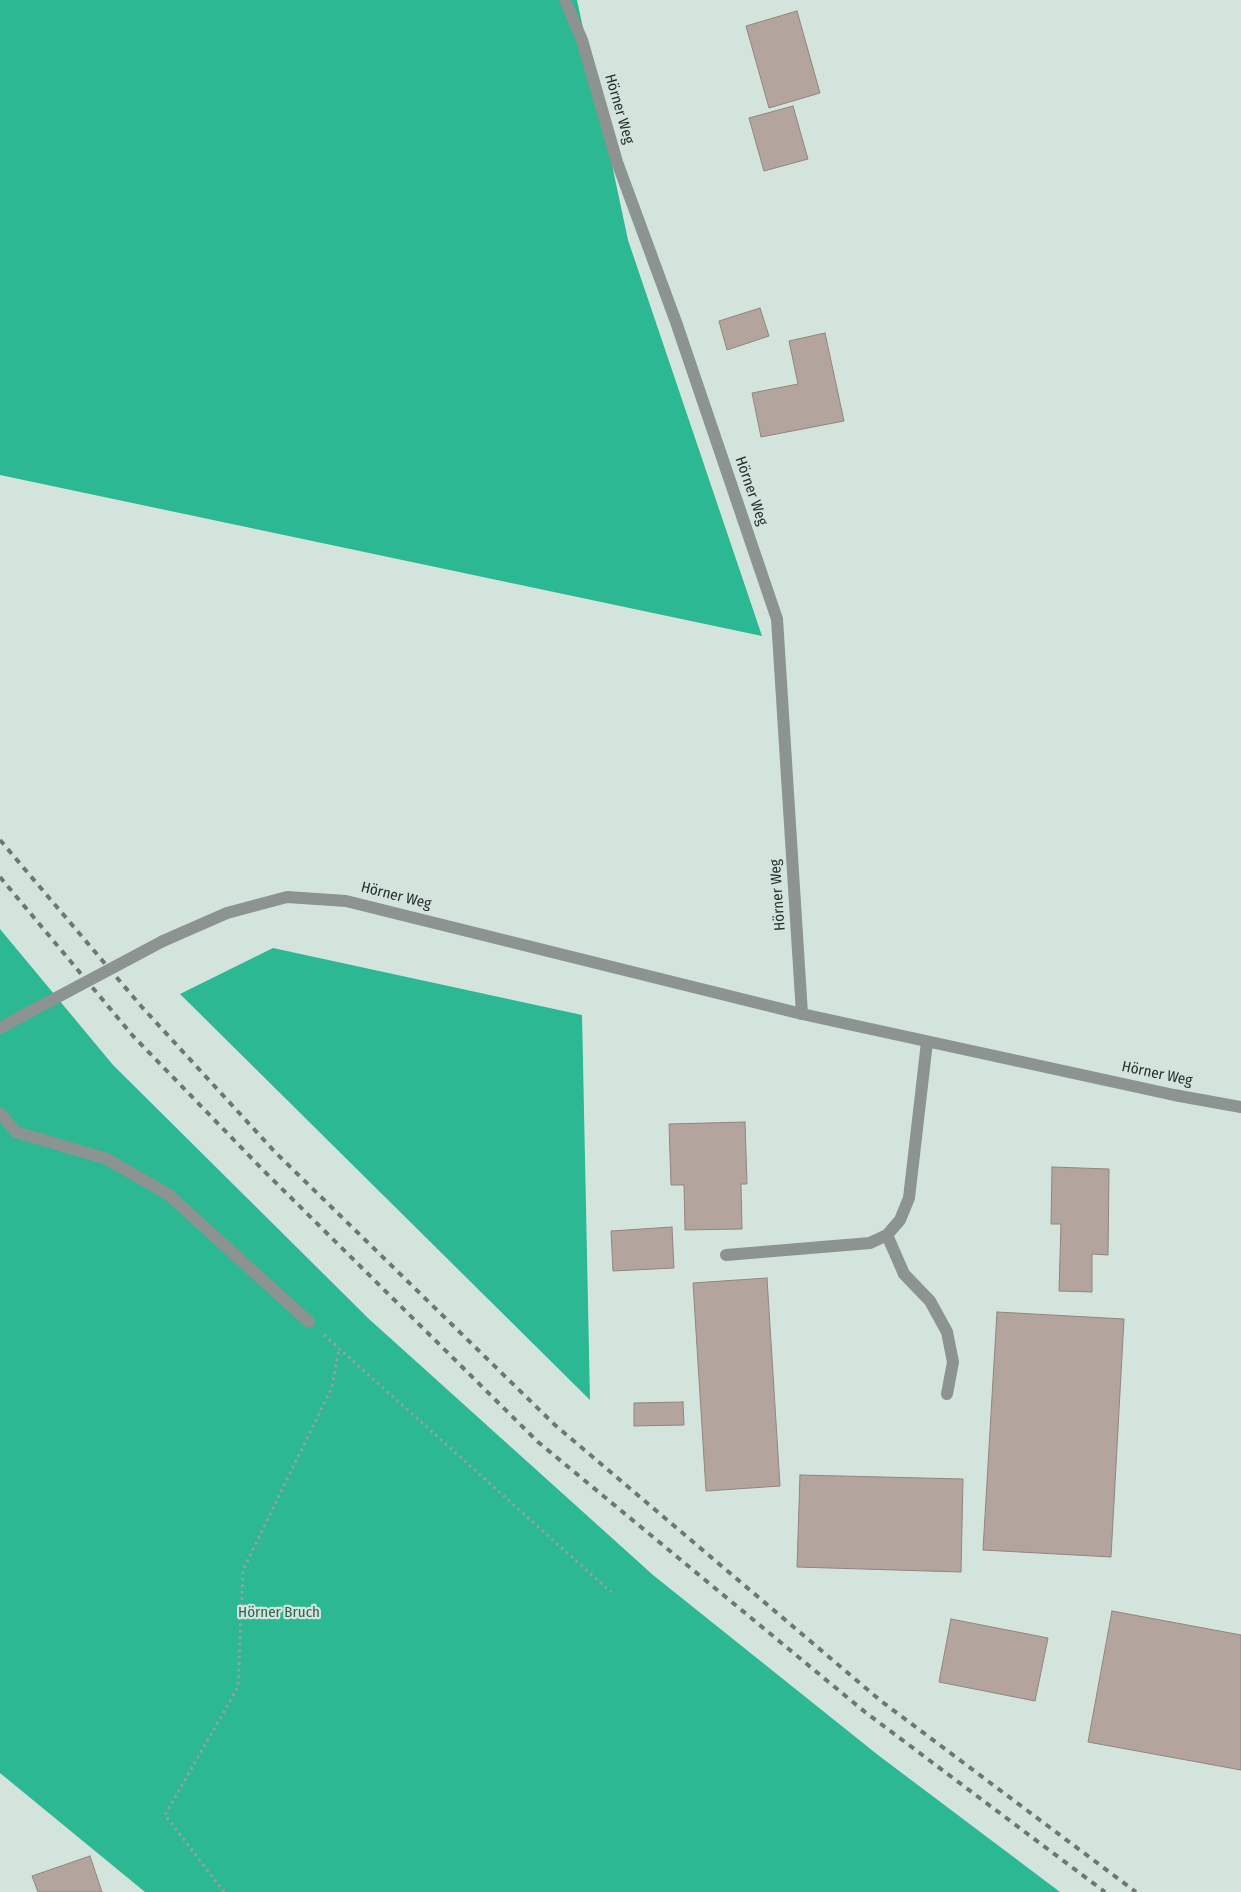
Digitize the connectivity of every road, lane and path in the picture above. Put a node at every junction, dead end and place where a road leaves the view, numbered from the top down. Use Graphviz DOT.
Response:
graph roads {
  1 [pos="565,0"];
  2 [pos="802,1014"];
  3 [pos="0,1028"];
  4 [pos="927,1042"];
  5 [pos="1241,1107"];
  6 [pos="0,1113"];
  7 [pos="887,1235"];
  8 [pos="726,1255"];
  9 [pos="309,1322"];
  10 [pos="339,1349"];
  11 [pos="947,1394"];
  12 [pos="611,1592"];
  13 [pos="224,1892"];
  1 -- 2 [label="street, Hörner Weg"];
  2 -- 3 [label="street, Hörner Weg, bridge"];
  2 -- 4 [label="street, Hörner Weg"];
  4 -- 5 [label="street, Hörner Weg"];
  4 -- 7 [label="street"];
  6 -- 9 [label="street"];
  7 -- 8 [label="street"];
  7 -- 11 [label="street"];
  9 -- 10 [label="path"];
  10 -- 12 [label="path"];
  10 -- 13 [label="path"];
}
